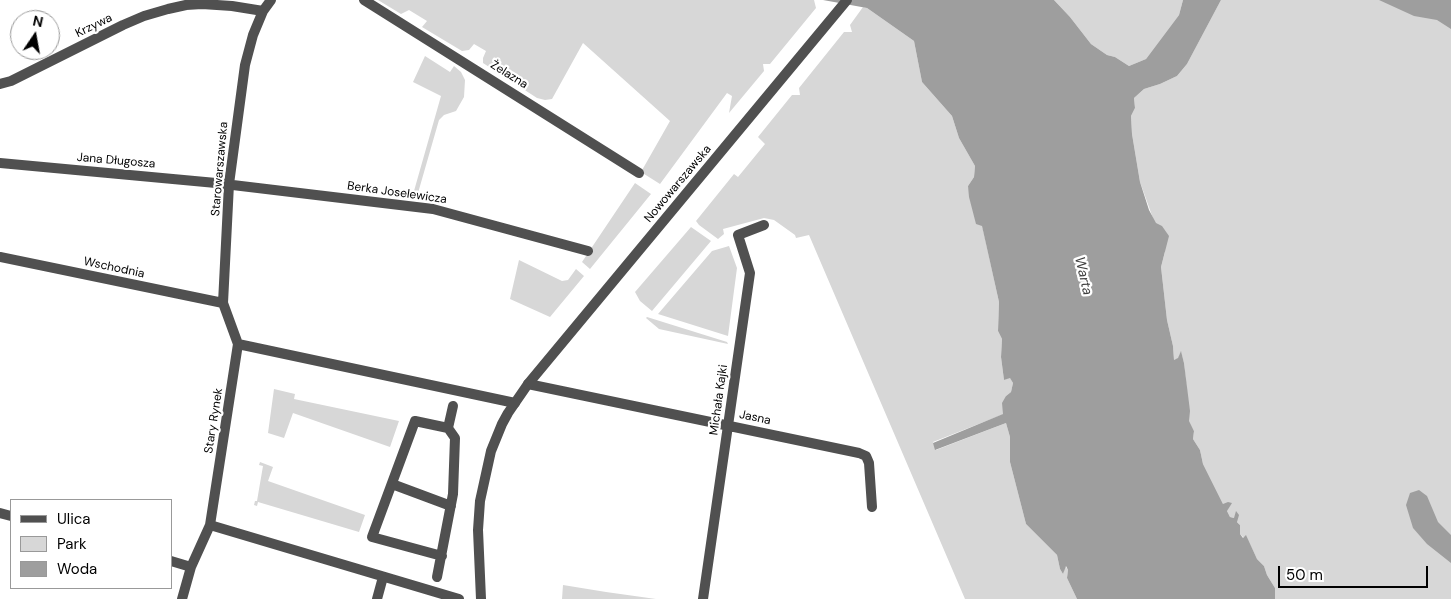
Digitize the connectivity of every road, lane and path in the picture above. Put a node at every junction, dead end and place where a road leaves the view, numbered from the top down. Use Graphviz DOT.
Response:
graph roads {
  1 [pos="270,0"];
  2 [pos="364,0"];
  3 [pos="847,0"];
  4 [pos="263,11"];
  5 [pos="0,84"];
  6 [pos="0,164"];
  7 [pos="639,173"];
  8 [pos="229,184"];
  9 [pos="764,225"];
  10 [pos="588,251"];
  11 [pos="0,257"];
  12 [pos="223,303"];
  13 [pos="238,344"];
  14 [pos="528,384"];
  15 [pos="515,403"];
  16 [pos="453,406"];
  17 [pos="728,425"];
  18 [pos="448,428"];
  19 [pos="392,484"];
  20 [pos="451,506"];
  21 [pos="872,507"];
  22 [pos="210,525"];
  23 [pos="442,556"];
  24 [pos="172,561"];
  25 [pos="192,567"];
  26 [pos="384,577"];
  27 [pos="437,577"];
  28 [pos="182,599"];
  29 [pos="377,599"];
  30 [pos="459,599"];
  31 [pos="481,599"];
  32 [pos="703,599"];
  1 -- 4 [label="street, Starowarszawska"];
  2 -- 7 [label="street, Żelazna"];
  3 -- 14 [label="street, Nowowarszawska"];
  4 -- 5 [label="street, Krzywa"];
  4 -- 8 [label="street, Starowarszawska"];
  6 -- 8 [label="street, Jana Długosza"];
  8 -- 10 [label="street, Berka Joselewicza"];
  8 -- 12 [label="street, Starowarszawska"];
  9 -- 17 [label="street, Michała Kajki"];
  11 -- 12 [label="street, Wschodnia"];
  12 -- 13 [label="street, Starowarszawska"];
  13 -- 15 [label="street"];
  13 -- 22 [label="street, Stary Rynek"];
  14 -- 15 [label="street, Nowowarszawska"];
  14 -- 17 [label="street, Jasna"];
  15 -- 31 [label="street, Nowowarszawska"];
  16 -- 18 [label="street"];
  17 -- 21 [label="street, Jasna"];
  17 -- 32 [label="street, Michała Kajki"];
  18 -- 19 [label="street"];
  18 -- 20 [label="street"];
  19 -- 20 [label="street"];
  19 -- 23 [label="street"];
  20 -- 23 [label="street"];
  22 -- 25 [label="street, Stary Rynek"];
  22 -- 26 [label="street"];
  23 -- 27 [label="street"];
  24 -- 25 [label="street"];
  25 -- 28 [label="street, Stary Rynek"];
  26 -- 29 [label="street"];
  26 -- 30 [label="street"];
}
